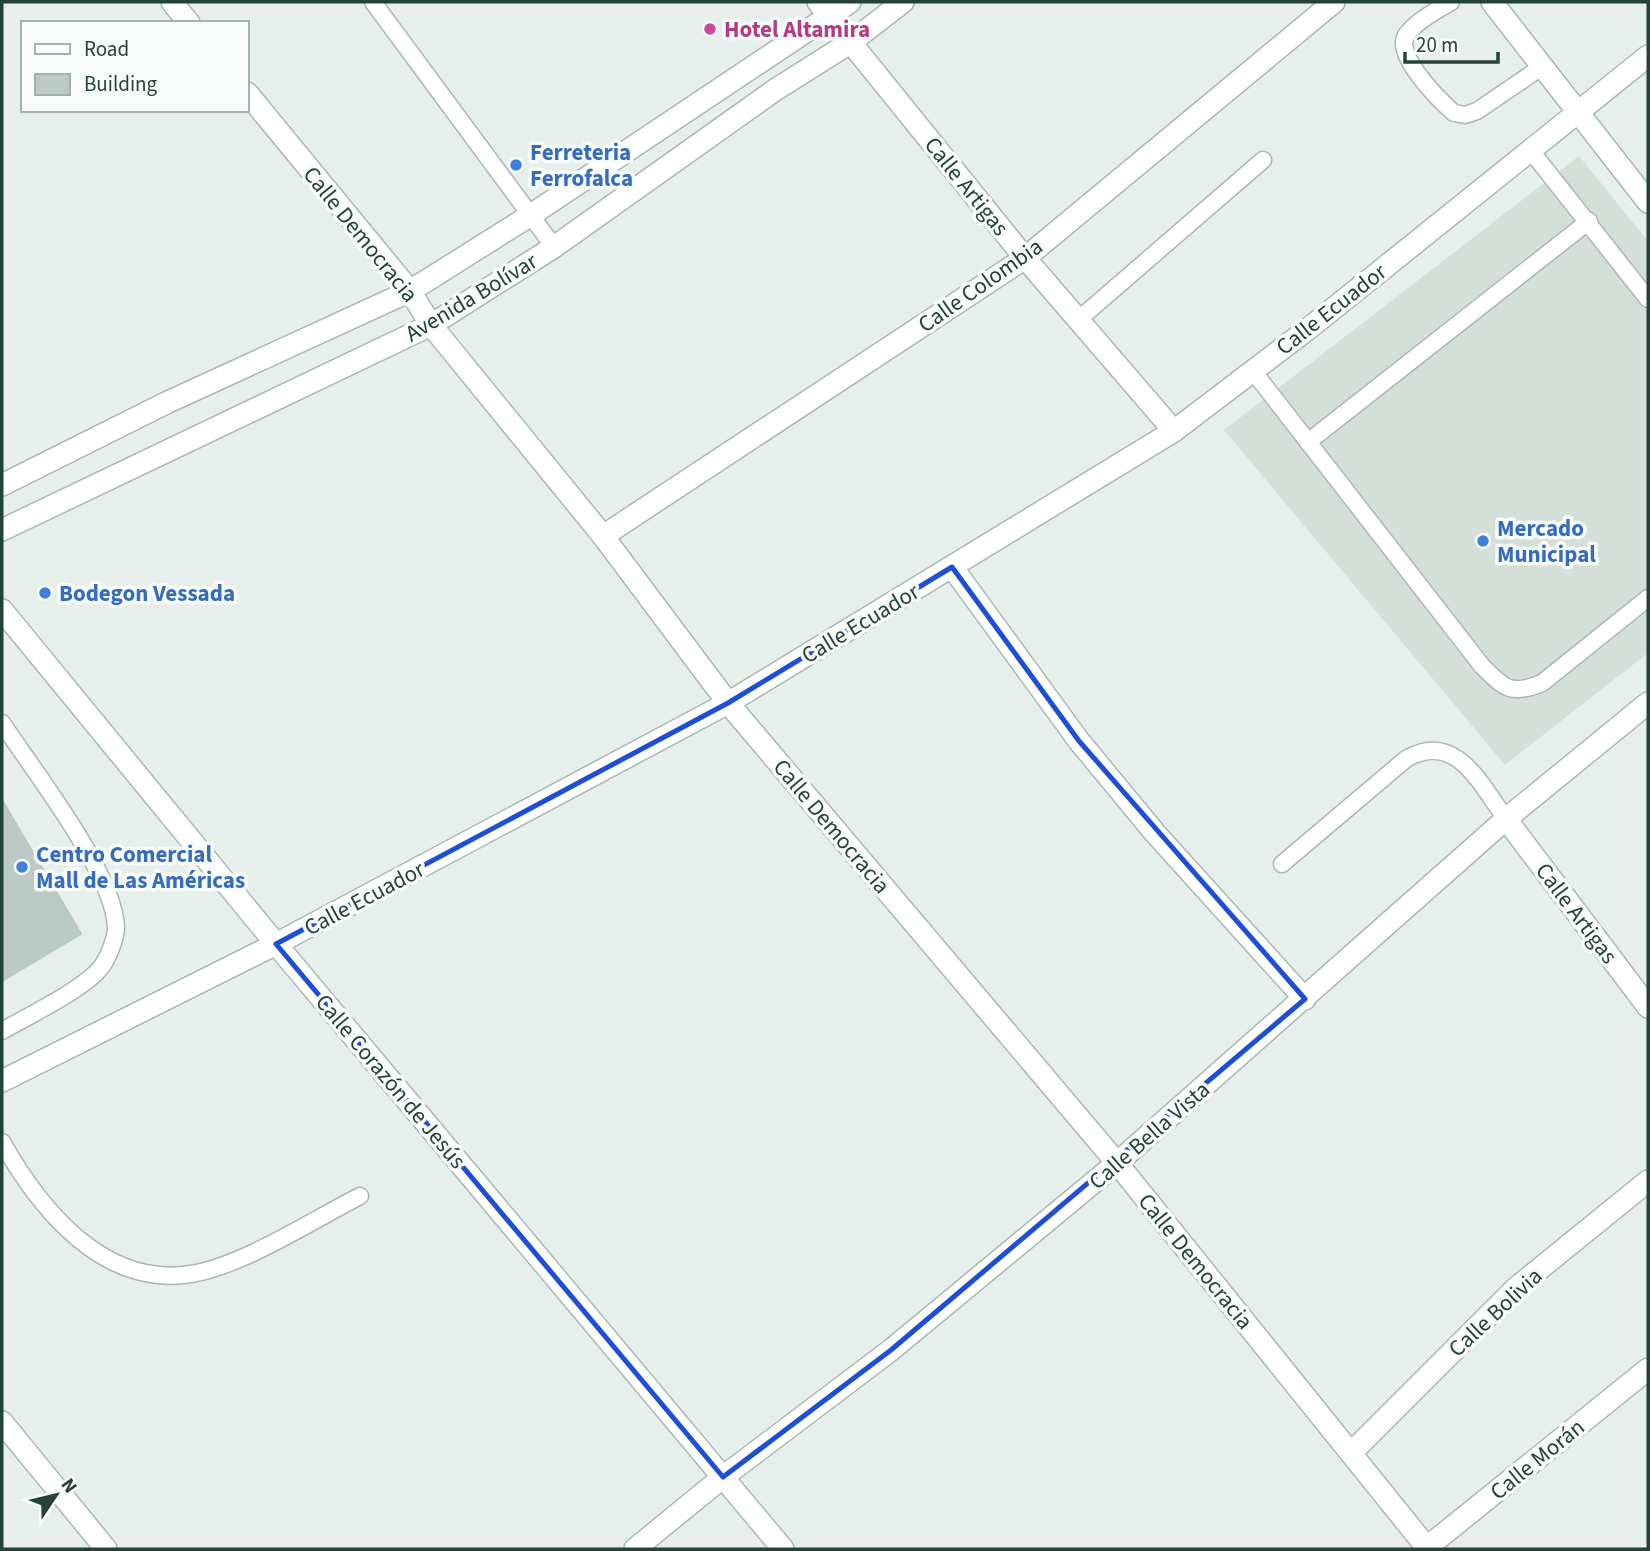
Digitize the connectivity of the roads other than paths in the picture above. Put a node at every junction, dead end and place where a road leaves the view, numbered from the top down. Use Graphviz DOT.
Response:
graph roads {
  1 [pos="172,2"];
  2 [pos="373,2"];
  3 [pos="850,2"];
  4 [pos="903,2"];
  5 [pos="1334,2"];
  6 [pos="1451,2"];
  7 [pos="1492,2"];
  8 [pos="824,9"];
  9 [pos="187,21"];
  10 [pos="851,42"];
  11 [pos="1648,56"];
  12 [pos="1543,66"];
  13 [pos="248,94"];
  14 [pos="1580,112"];
  15 [pos="1531,151"];
  16 [pos="1264,160"];
  17 [pos="1648,202"];
  18 [pos="531,215"];
  19 [pos="1589,221"];
  20 [pos="554,247"];
  21 [pos="1025,258"];
  22 [pos="410,291"];
  23 [pos="1648,299"];
  24 [pos="1078,320"];
  25 [pos="431,325"];
  26 [pos="1253,371"];
  27 [pos="1174,431"];
  28 [pos="1308,442"];
  29 [pos="2,485"];
  30 [pos="2,530"];
  31 [pos="603,536"];
  32 [pos="952,567"];
  33 [pos="1648,598"];
  34 [pos="2,610"];
  35 [pos="728,703"];
  36 [pos="1648,703"];
  37 [pos="2,723"];
  38 [pos="1506,819"];
  39 [pos="1282,864"];
  40 [pos="276,944"];
  41 [pos="1305,999"];
  42 [pos="1648,1007"];
  43 [pos="2,1031"];
  44 [pos="2,1081"];
  45 [pos="2,1142"];
  46 [pos="1117,1163"];
  47 [pos="1648,1181"];
  48 [pos="360,1196"];
  49 [pos="1648,1369"];
  50 [pos="2,1422"];
  51 [pos="1351,1453"];
  52 [pos="723,1477"];
  53 [pos="101,1548"];
  54 [pos="635,1549"];
  55 [pos="783,1549"];
  56 [pos="1427,1549"];
  1 -- 9 [label="street"];
  2 -- 18 [label="lane"];
  3 -- 8 [label="street, Avenida Bolívar"];
  4 -- 10 [label="street, Avenida Bolívar"];
  5 -- 21 [label="street, Calle Colombia"];
  6 -- 12 [label="lane"];
  7 -- 12 [label="street"];
  8 -- 10 [label="street, Calle Artigas"];
  8 -- 18 [label="street, Avenida Bolívar"];
  10 -- 20 [label="street, Avenida Bolívar"];
  10 -- 21 [label="street, Calle Artigas"];
  11 -- 14 [label="street, Calle Ecuador"];
  12 -- 14 [label="street"];
  13 -- 22 [label="street, Calle Democracia"];
  14 -- 15 [label="street, Calle Ecuador"];
  14 -- 17 [label="street"];
  15 -- 19 [label="lane"];
  15 -- 26 [label="street, Calle Ecuador"];
  16 -- 24 [label="lane"];
  18 -- 20 [label="lane"];
  18 -- 22 [label="street, Avenida Bolívar"];
  19 -- 23 [label="lane"];
  19 -- 28 [label="lane"];
  20 -- 25 [label="street, Avenida Bolívar"];
  21 -- 24 [label="street, Calle Artigas"];
  21 -- 31 [label="street, Calle Colombia"];
  22 -- 25 [label="street, Calle Democracia"];
  22 -- 29 [label="street, Avenida Bolívar"];
  24 -- 27 [label="street, Calle Artigas"];
  25 -- 30 [label="street, Avenida Bolívar"];
  25 -- 31 [label="street, Calle Democracia"];
  26 -- 27 [label="street, Calle Ecuador"];
  26 -- 28 [label="lane"];
  27 -- 32 [label="street, Calle Ecuador"];
  28 -- 33 [label="lane"];
  31 -- 35 [label="street, Calle Democracia"];
  32 -- 35 [label="street, Calle Ecuador"];
  32 -- 41 [label="street"];
  34 -- 40 [label="street, Calle Corazón de Jesús"];
  35 -- 40 [label="street, Calle Ecuador"];
  35 -- 46 [label="street, Calle Democracia"];
  36 -- 38 [label="street, Calle Bella Vista"];
  37 -- 43 [label="lane"];
  38 -- 39 [label="lane"];
  38 -- 41 [label="street, Calle Bella Vista"];
  38 -- 42 [label="street, Calle Artigas"];
  40 -- 44 [label="street, Calle Ecuador"];
  40 -- 52 [label="street, Calle Corazón de Jesús"];
  41 -- 46 [label="street, Calle Bella Vista"];
  45 -- 48 [label="lane"];
  46 -- 51 [label="street, Calle Democracia"];
  46 -- 52 [label="street, Calle Bella Vista"];
  47 -- 51 [label="street, Calle Bolivia"];
  49 -- 56 [label="street, Calle Morán"];
  50 -- 53 [label="street"];
  51 -- 56 [label="street, Calle Democracia"];
  52 -- 54 [label="street, Calle Bella Vista"];
  52 -- 55 [label="street, Calle Corazón de Jesús"];
}
